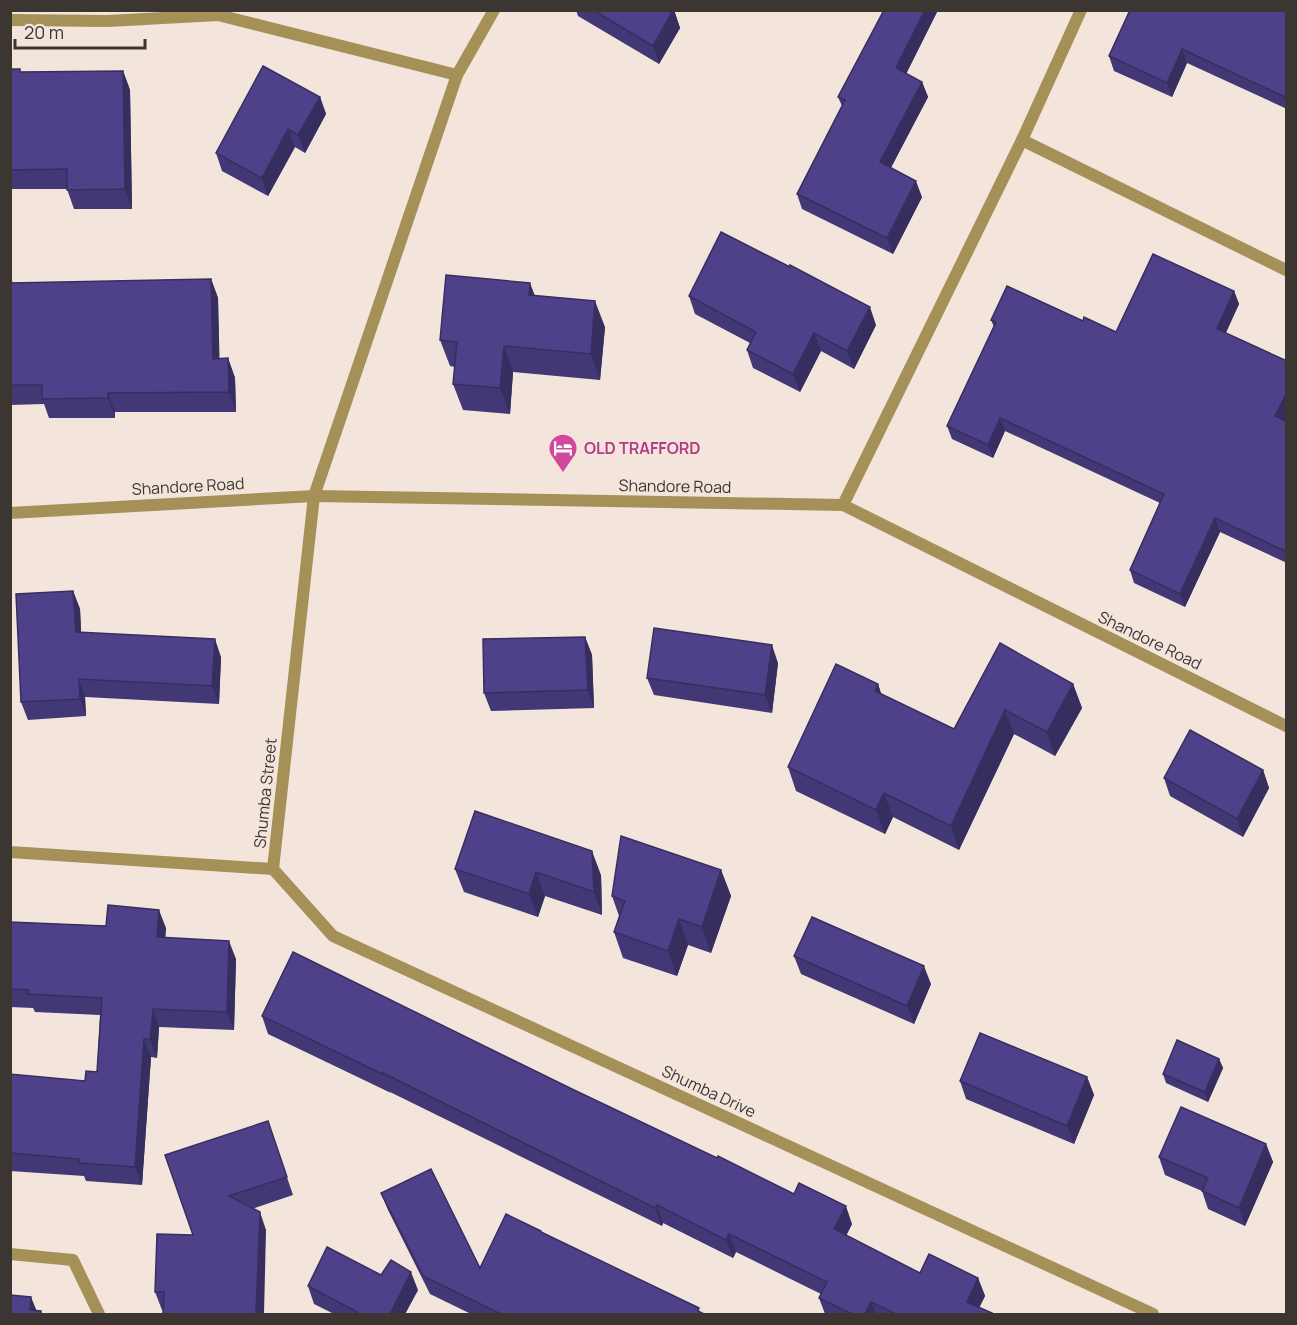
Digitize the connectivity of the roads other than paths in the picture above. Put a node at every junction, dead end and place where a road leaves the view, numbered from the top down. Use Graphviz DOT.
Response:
graph roads {
  1 [pos="494,10"];
  2 [pos="1081,10"];
  3 [pos="10,20"];
  4 [pos="457,75"];
  5 [pos="1022,140"];
  6 [pos="1287,270"];
  7 [pos="314,495"];
  8 [pos="843,505"];
  9 [pos="10,513"];
  10 [pos="1287,726"];
  11 [pos="10,852"];
  12 [pos="273,869"];
  13 [pos="10,1254"];
  14 [pos="99,1314"];
  15 [pos="1153,1314"];
  1 -- 4 [label="street, Shumba Street"];
  2 -- 5 [label="street"];
  3 -- 4 [label="street"];
  4 -- 7 [label="street, Shumba Street"];
  5 -- 6 [label="street"];
  5 -- 8 [label="street"];
  7 -- 8 [label="street, Shandore Road"];
  7 -- 9 [label="street, Shandore Road"];
  7 -- 12 [label="street, Shumba Street"];
  8 -- 10 [label="street, Shandore Road"];
  11 -- 12 [label="street, Shumba Street"];
  12 -- 15 [label="street, Shumba Drive"];
  13 -- 14 [label="street"];
}
